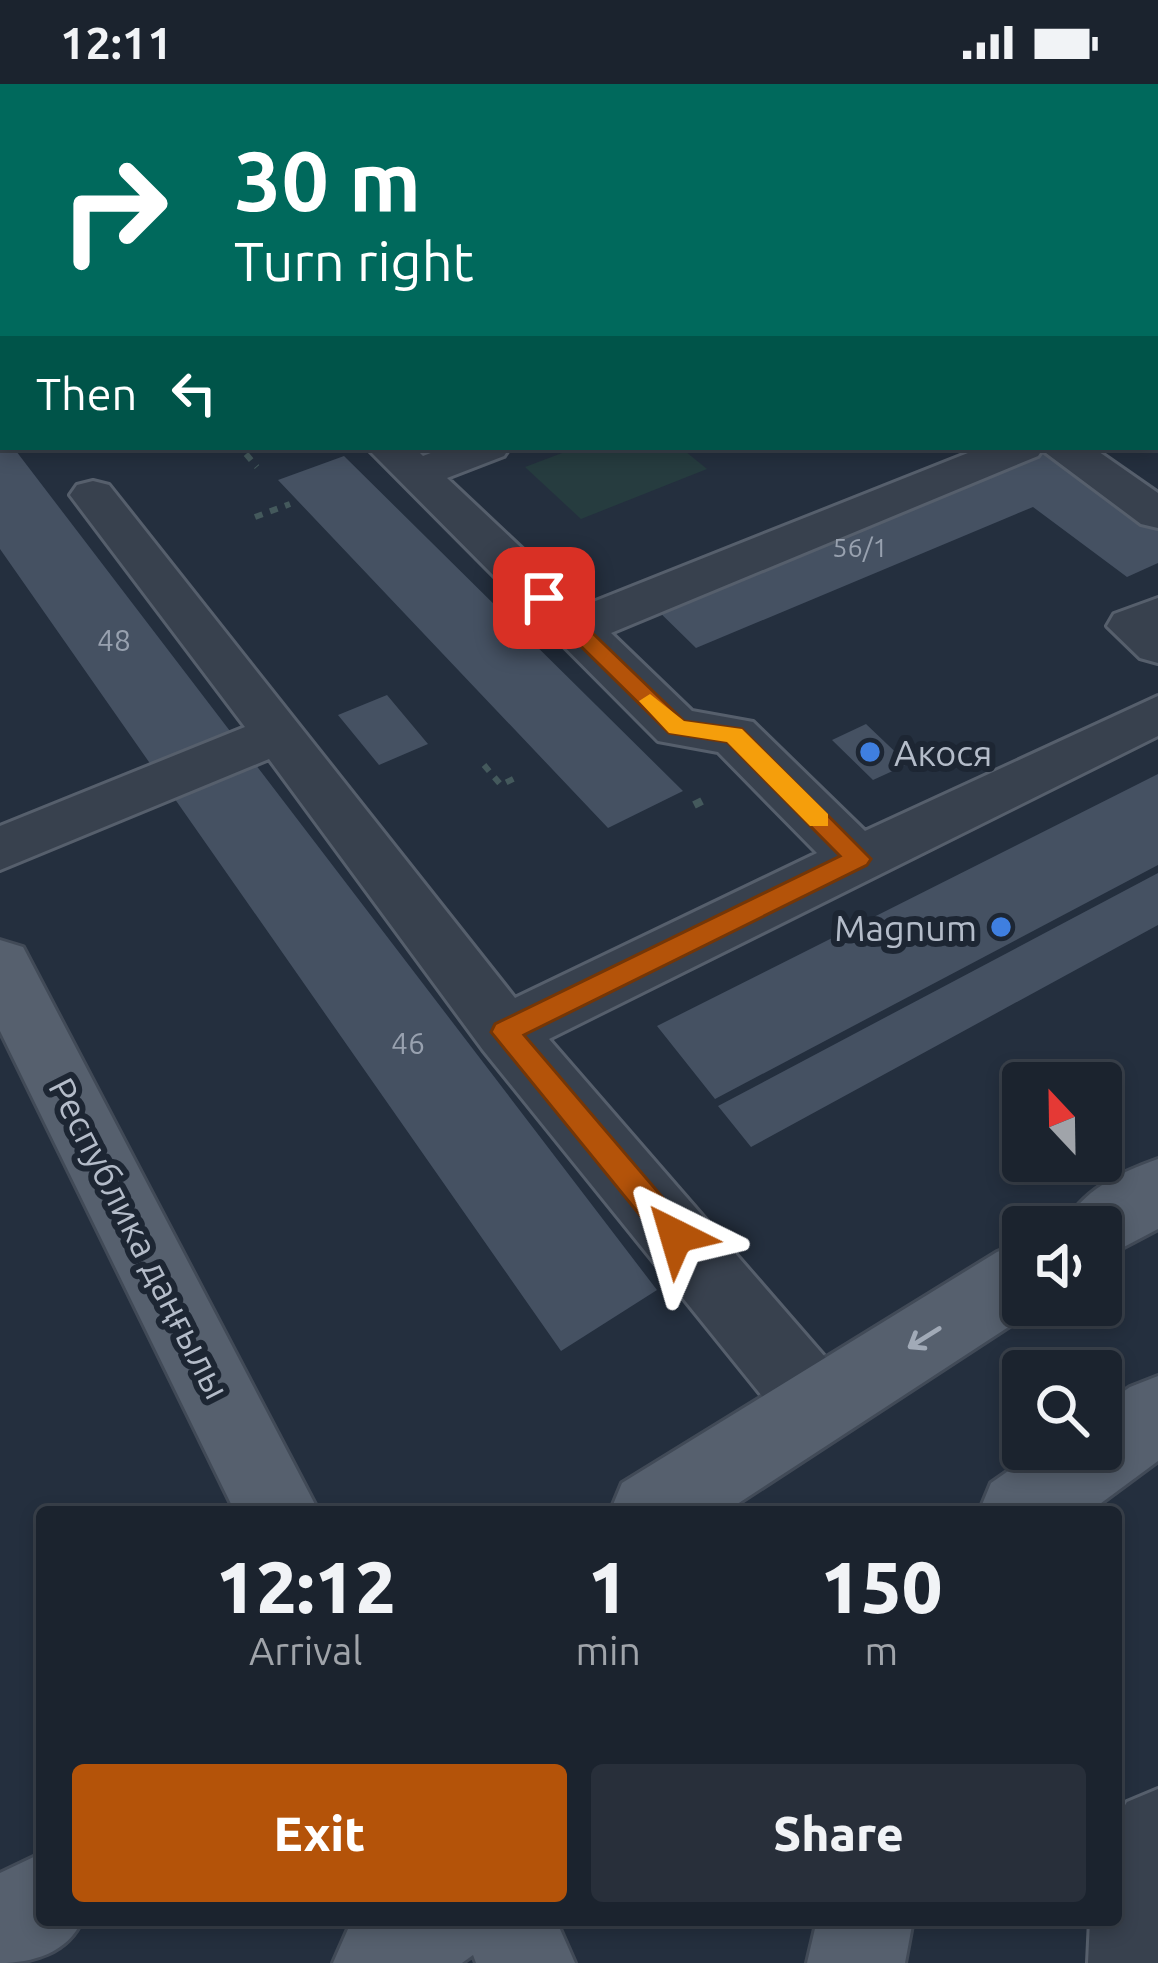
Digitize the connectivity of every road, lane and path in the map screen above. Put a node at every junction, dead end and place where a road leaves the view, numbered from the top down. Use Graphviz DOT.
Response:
graph roads {
  1 [pos="468,450"];
  2 [pos="1015,450"];
  3 [pos="1067,450"];
  4 [pos="246,454"];
  5 [pos="402,460"];
  6 [pos="257,467"];
  7 [pos="93,495"];
  8 [pos="290,504"];
  9 [pos="1158,514"];
  10 [pos="255,517"];
  11 [pos="1158,614"];
  12 [pos="576,628"];
  13 [pos="1158,646"];
  14 [pos="1158,714"];
  15 [pos="279,734"];
  16 [pos="484,765"];
  17 [pos="519,776"];
  18 [pos="710,797"];
  19 [pos="694,806"];
  20 [pos="0,849"];
  21 [pos="858,859"];
  22 [pos="0,965"];
  23 [pos="505,1032"];
  24 [pos="1158,1190"];
  25 [pos="1122,1213"];
  26 [pos="1002,1289"];
  27 [pos="818,1406"];
  28 [pos="1158,1414"];
  29 [pos="1158,1432"];
  30 [pos="275,1506"];
  31 [pos="660,1506"];
  32 [pos="1028,1506"];
  33 [pos="1100,1506"];
  34 [pos="1158,1834"];
  35 [pos="36,1904"];
  36 [pos="509,1926"];
  37 [pos="864,1926"];
  38 [pos="0,1928"];
  39 [pos="526,1963"];
  40 [pos="856,1963"];
  41 [pos="1134,1963"];
  1 -- 5 [label="street"];
  2 -- 12 [label="street"];
  3 -- 9 [label="street"];
  4 -- 6 [label="path"];
  5 -- 12 [label="street"];
  7 -- 15 [label="street"];
  8 -- 10 [label="path"];
  11 -- 13 [label="street"];
  12 -- 21 [label="street"];
  14 -- 21 [label="street"];
  15 -- 20 [label="street"];
  15 -- 23 [label="street"];
  16 -- 17 [label="path"];
  18 -- 19 [label="path"];
  21 -- 23 [label="street"];
  22 -- 30 [label="main road, Республика даңғылы"];
  23 -- 27 [label="street"];
  24 -- 25 [label="main road"];
  26 -- 27 [label="main road, one-way"];
  27 -- 31 [label="main road"];
  28 -- 32 [label="main road"];
  29 -- 33 [label="main road"];
  34 -- 41 [label="street"];
  35 -- 38 [label="main road"];
  36 -- 39 [label="main road"];
  37 -- 40 [label="main road"];
}
